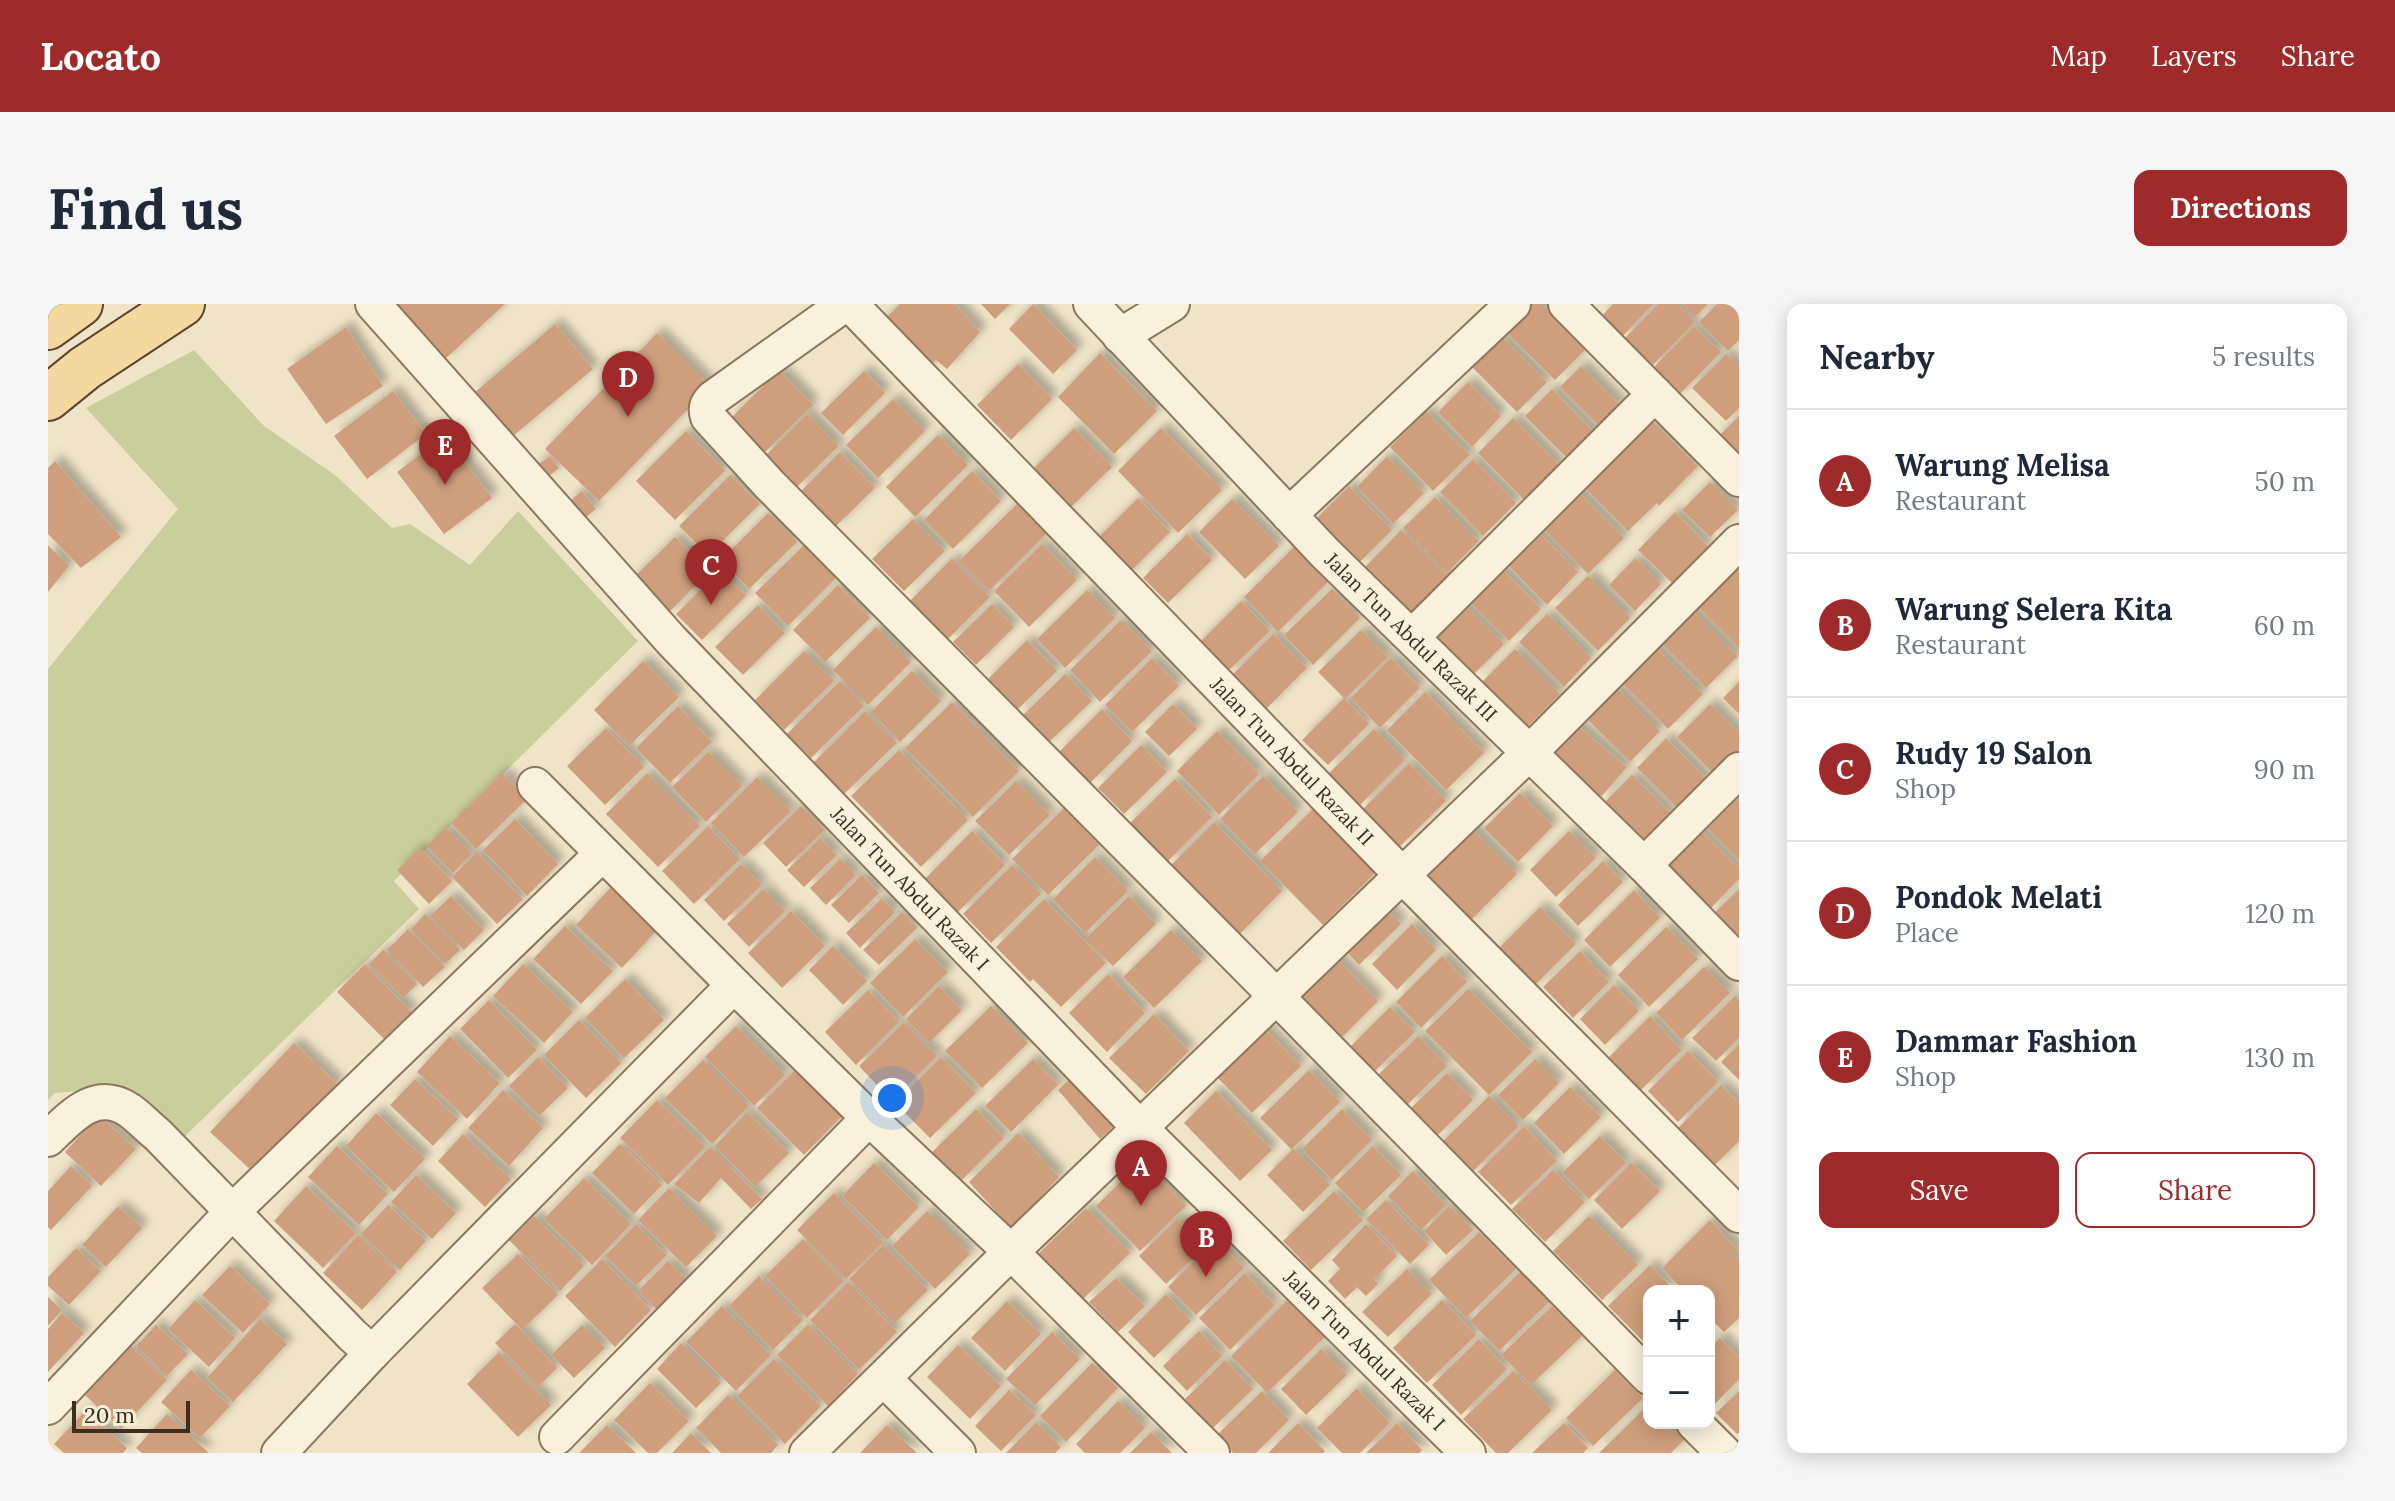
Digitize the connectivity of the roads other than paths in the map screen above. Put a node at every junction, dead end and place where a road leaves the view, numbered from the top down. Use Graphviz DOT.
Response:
graph roads {
  1 [pos="80,304"];
  2 [pos="182,304"];
  3 [pos="373,304"];
  4 [pos="848,304"];
  5 [pos="1091,304"];
  6 [pos="1172,304"];
  7 [pos="1513,304"];
  8 [pos="1566,304"];
  9 [pos="48,327"];
  10 [pos="1120,336"];
  11 [pos="1655,394"];
  12 [pos="48,398"];
  13 [pos="1739,479"];
  14 [pos="1289,515"];
  15 [pos="1739,542"];
  16 [pos="1412,637"];
  17 [pos="1528,754"];
  18 [pos="1739,770"];
  19 [pos="535,785"];
  20 [pos="602,854"];
  21 [pos="1644,865"];
  22 [pos="1401,874"];
  23 [pos="1739,963"];
  24 [pos="734,985"];
  25 [pos="1276,996"];
  26 [pos="869,1118"];
  27 [pos="1140,1128"];
  28 [pos="48,1139"];
  29 [pos="233,1211"];
  30 [pos="1739,1215"];
  31 [pos="1011,1252"];
  32 [pos="372,1353"];
  33 [pos="1643,1371"];
  34 [pos="884,1379"];
  35 [pos="48,1407"];
  36 [pos="1700,1429"];
  37 [pos="557,1437"];
  38 [pos="279,1453"];
  39 [pos="807,1453"];
  40 [pos="958,1453"];
  41 [pos="1212,1453"];
  42 [pos="1468,1453"];
  43 [pos="1724,1453"];
  1 -- 9 [label="main road"];
  2 -- 12 [label="main road"];
  3 -- 27 [label="street, Jalan Tun Abdul Razak I"];
  4 -- 22 [label="street, Jalan Tun Abdul Razak II"];
  4 -- 25 [label="street"];
  5 -- 10 [label="street, Jalan Tun Abdul Razak III"];
  6 -- 10 [label="street"];
  7 -- 14 [label="street"];
  8 -- 11 [label="street"];
  10 -- 14 [label="street, Jalan Tun Abdul Razak III"];
  11 -- 13 [label="street"];
  11 -- 16 [label="street"];
  14 -- 16 [label="street, Jalan Tun Abdul Razak III"];
  15 -- 17 [label="street"];
  16 -- 17 [label="street, Jalan Tun Abdul Razak III"];
  17 -- 21 [label="street, Jalan Tun Abdul Razak III"];
  17 -- 22 [label="street"];
  18 -- 21 [label="street"];
  19 -- 20 [label="street"];
  20 -- 24 [label="street"];
  20 -- 29 [label="street"];
  21 -- 23 [label="street, Jalan Tun Abdul Razak III"];
  22 -- 25 [label="street"];
  22 -- 30 [label="street, Jalan Tun Abdul Razak II"];
  24 -- 26 [label="street"];
  24 -- 32 [label="street"];
  25 -- 27 [label="street"];
  25 -- 33 [label="street"];
  26 -- 31 [label="street"];
  26 -- 37 [label="street"];
  27 -- 31 [label="street"];
  27 -- 42 [label="street, Jalan Tun Abdul Razak I"];
  28 -- 29 [label="street"];
  29 -- 32 [label="street"];
  29 -- 35 [label="street"];
  31 -- 34 [label="street"];
  31 -- 41 [label="street"];
  32 -- 38 [label="street"];
  34 -- 39 [label="street"];
  34 -- 40 [label="street"];
  36 -- 43 [label="street"];
}
